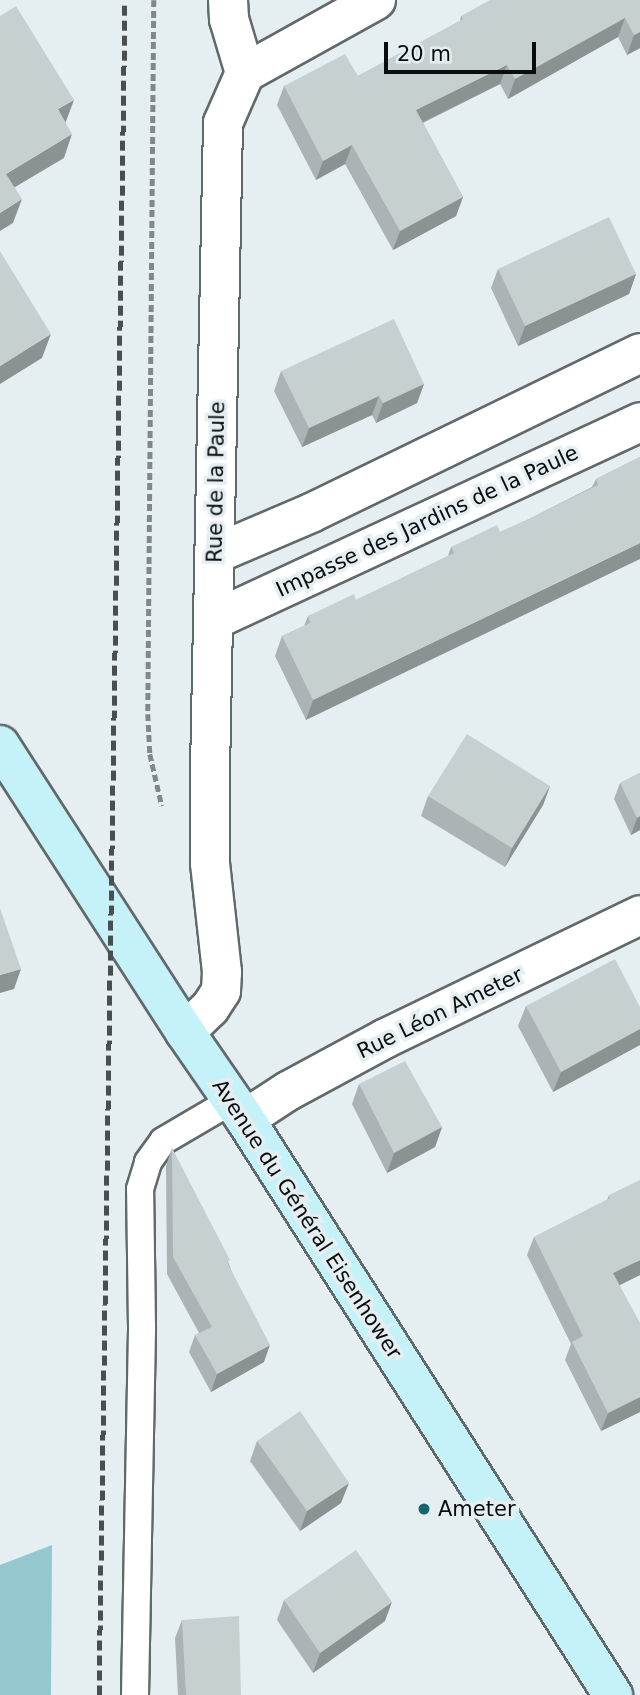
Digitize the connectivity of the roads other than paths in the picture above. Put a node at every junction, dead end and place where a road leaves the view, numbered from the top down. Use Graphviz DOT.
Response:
graph roads {
  1 [pos="229,0"];
  2 [pos="376,0"];
  3 [pos="245,73"];
  4 [pos="640,353"];
  5 [pos="640,422"];
  6 [pos="215,554"];
  7 [pos="214,620"];
  8 [pos="0,745"];
  9 [pos="640,915"];
  10 [pos="185,1032"];
  11 [pos="239,1109"];
  12 [pos="135,1695"];
  13 [pos="613,1695"];
  1 -- 3 [label="street"];
  2 -- 3 [label="street"];
  3 -- 6 [label="street, Rue de la Paule"];
  4 -- 6 [label="street"];
  5 -- 7 [label="street, Impasse des Jardins de la Paule"];
  6 -- 7 [label="street, Rue de la Paule"];
  7 -- 10 [label="street, Rue de la Paule"];
  8 -- 10 [label="main road, Avenue du Général Eisenhower"];
  9 -- 11 [label="street, Rue Léon Ameter"];
  10 -- 11 [label="main road, Avenue du Général Eisenhower"];
  11 -- 12 [label="lane"];
  11 -- 13 [label="main road, Avenue du Général Eisenhower"];
}
